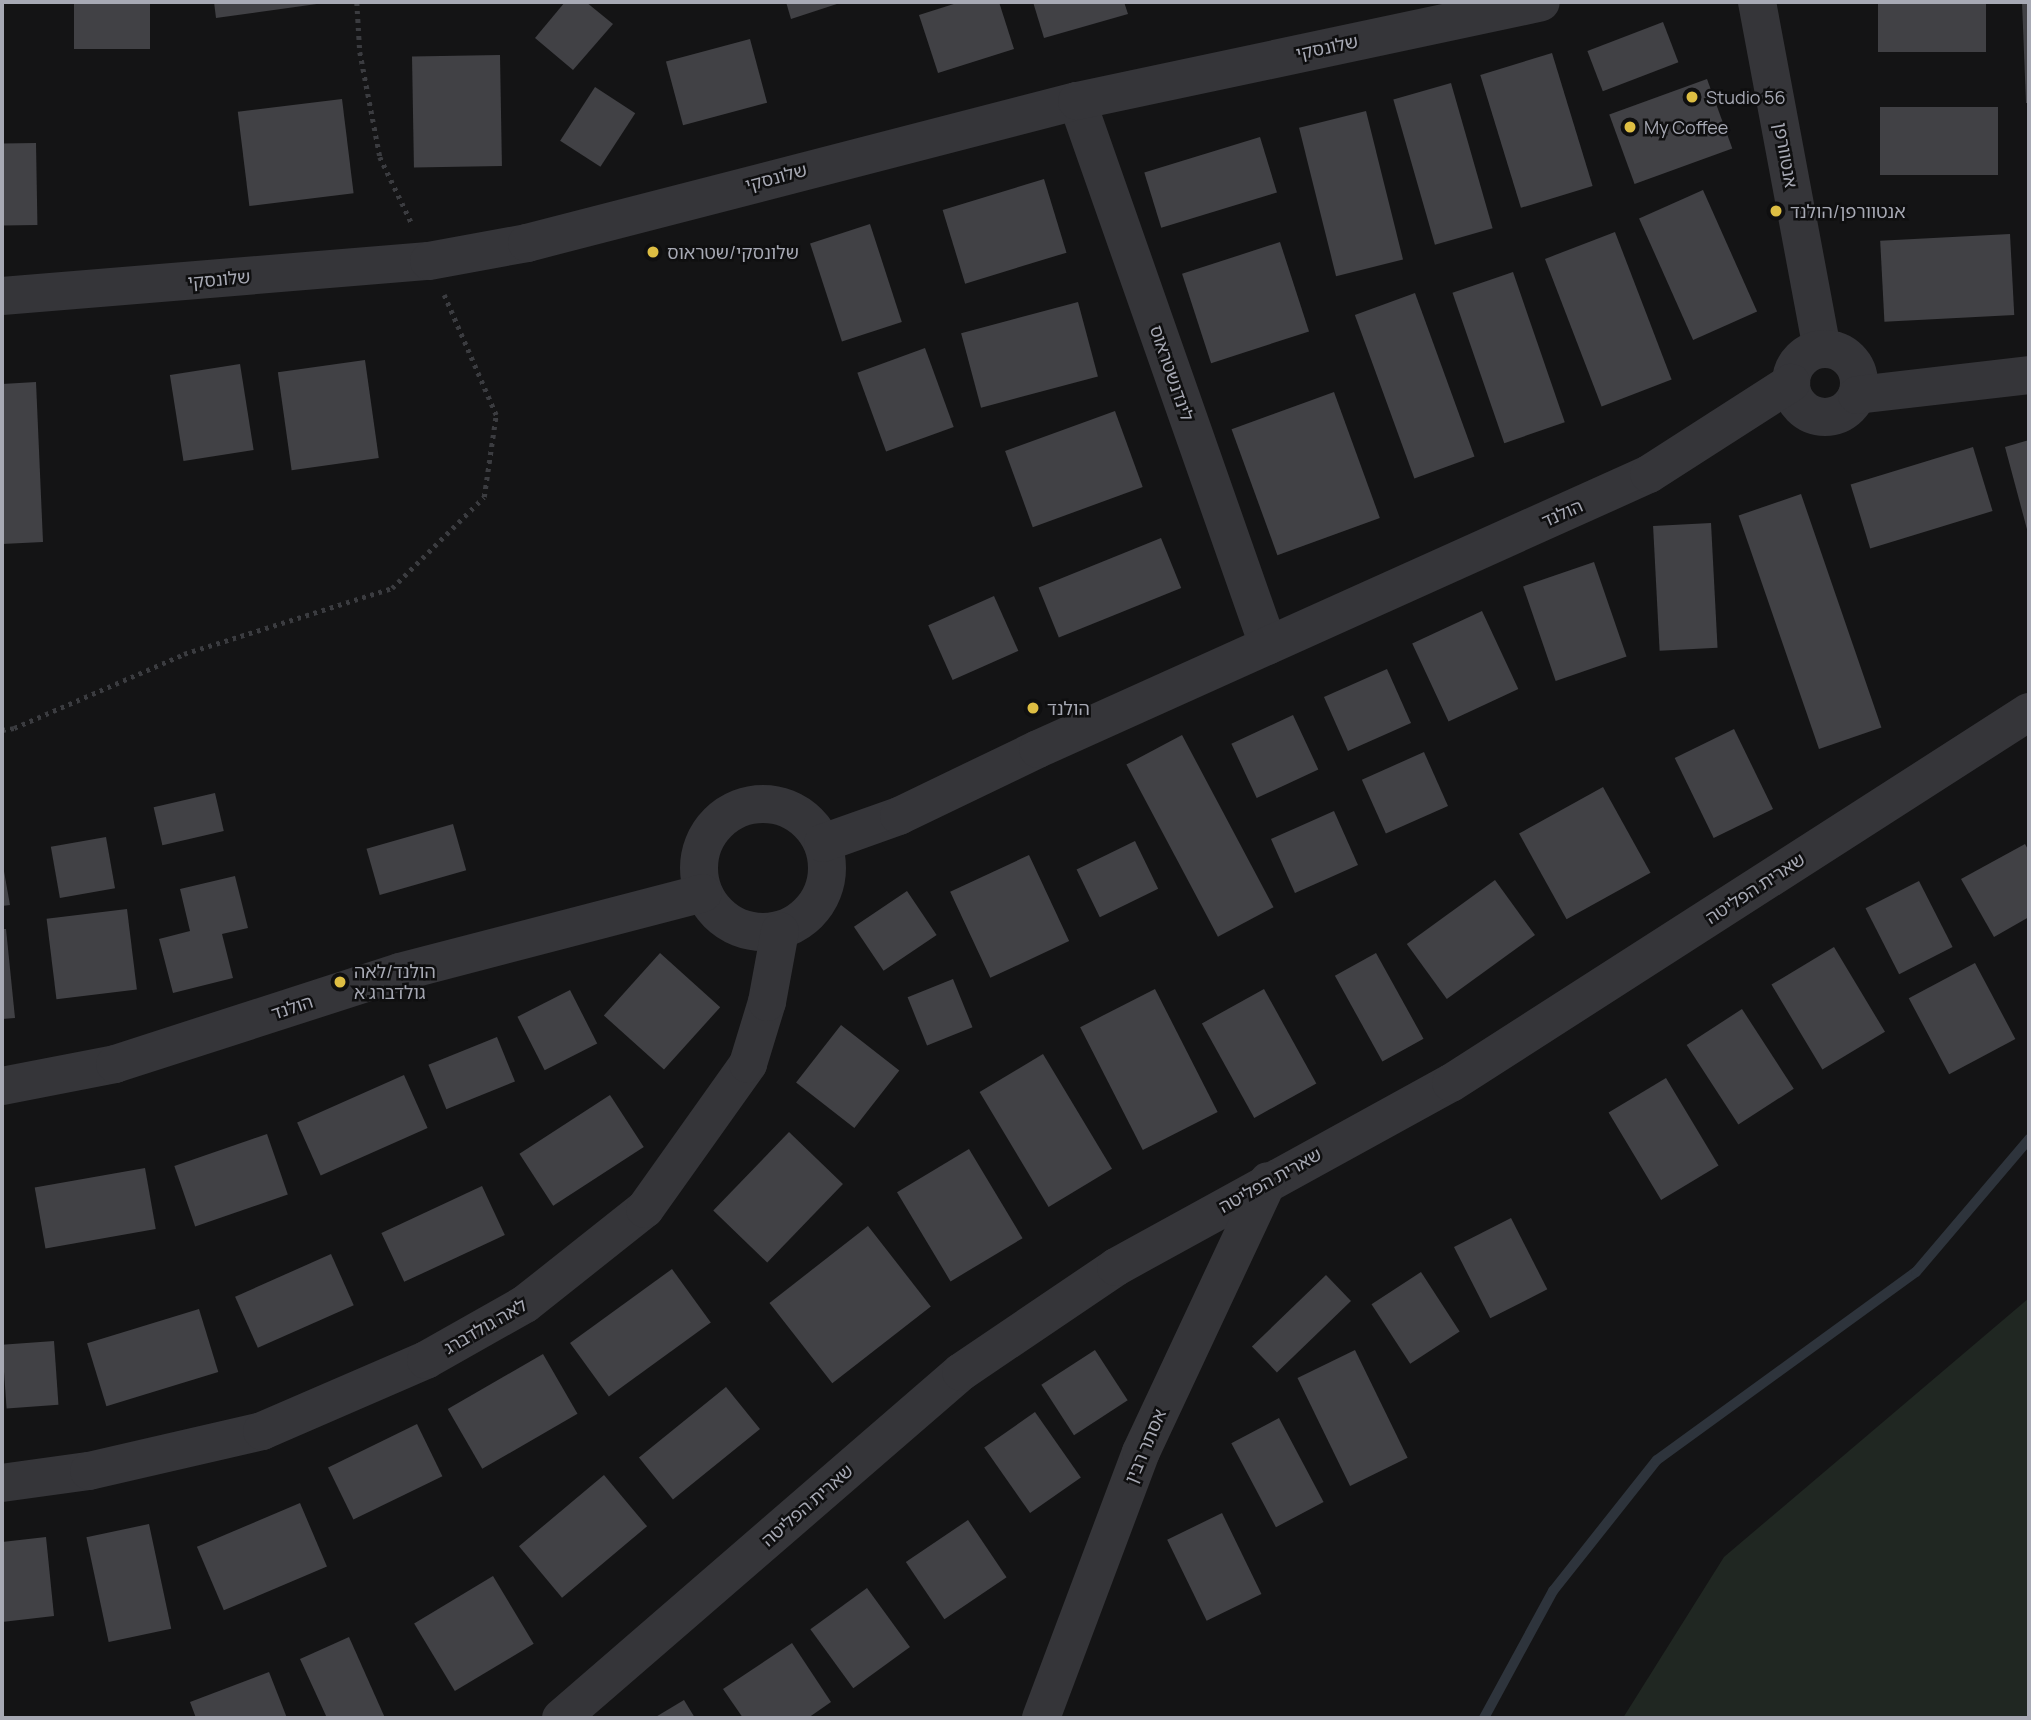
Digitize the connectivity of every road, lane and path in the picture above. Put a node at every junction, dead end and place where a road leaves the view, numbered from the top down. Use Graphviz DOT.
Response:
graph roads {
  1 [pos="357,2"];
  2 [pos="1541,2"];
  3 [pos="1757,2"];
  4 [pos="1077,101"];
  5 [pos="429,261"];
  6 [pos="2,296"];
  7 [pos="1822,349"];
  8 [pos="2029,375"];
  9 [pos="1791,383"];
  10 [pos="1857,395"];
  11 [pos="1268,645"];
  12 [pos="2029,712"];
  13 [pos="2,730"];
  14 [pos="824,843"];
  15 [pos="703,893"];
  16 [pos="780,931"];
  17 [pos="2,1086"];
  18 [pos="1268,1181"];
  19 [pos="2,1482"];
  20 [pos="561,1718"];
  21 [pos="1041,1718"];
  1 -- 5 [label="path"];
  2 -- 4 [label="street, שלונסקי"];
  3 -- 7 [label="street, אנטוורפן"];
  4 -- 5 [label="street, שלונסקי"];
  4 -- 11 [label="street, לינדנשטראוס"];
  5 -- 6 [label="street, שלונסקי"];
  5 -- 13 [label="path"];
  7 -- 9 [label="street"];
  7 -- 10 [label="street"];
  8 -- 10 [label="street"];
  9 -- 10 [label="street"];
  9 -- 11 [label="street, הולנד"];
  11 -- 14 [label="street, הולנד"];
  12 -- 18 [label="street, שארית הפליטה"];
  14 -- 15 [label="street"];
  14 -- 16 [label="street"];
  15 -- 16 [label="street"];
  15 -- 17 [label="street, הולנד"];
  16 -- 19 [label="street, לאה גולדברג"];
  18 -- 20 [label="street, שארית הפליטה"];
  18 -- 21 [label="street, אסתר רבין"];
}
